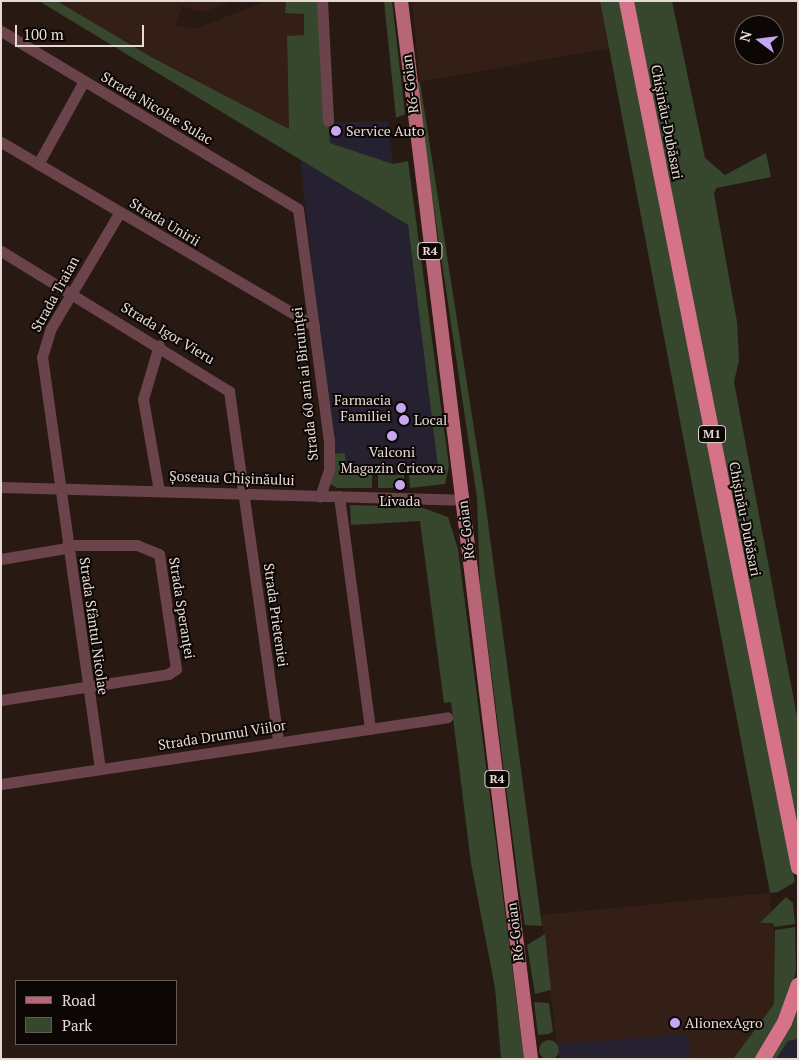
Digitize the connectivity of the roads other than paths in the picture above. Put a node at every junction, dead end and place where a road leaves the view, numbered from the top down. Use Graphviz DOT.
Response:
graph roads {
  1 [pos="322,1"];
  2 [pos="401,1"];
  3 [pos="626,1"];
  4 [pos="1,31"];
  5 [pos="84,82"];
  6 [pos="328,121"];
  7 [pos="1,142"];
  8 [pos="38,164"];
  9 [pos="298,209"];
  10 [pos="120,212"];
  11 [pos="1,250"];
  12 [pos="71,292"];
  13 [pos="314,326"];
  14 [pos="159,345"];
  15 [pos="1,486"];
  16 [pos="57,488"];
  17 [pos="159,491"];
  18 [pos="245,494"];
  19 [pos="320,496"];
  20 [pos="339,496"];
  21 [pos="462,500"];
  22 [pos="67,547"];
  23 [pos="1,558"];
  24 [pos="87,686"];
  25 [pos="1,700"];
  26 [pos="447,718"];
  27 [pos="370,729"];
  28 [pos="278,741"];
  29 [pos="100,769"];
  30 [pos="1,784"];
  31 [pos="798,867"];
  32 [pos="798,984"];
  33 [pos="531,1059"];
  34 [pos="762,1059"];
  1 -- 6 [label="street"];
  2 -- 21 [label="main road, R6-Goian / R4"];
  3 -- 31 [label="highway, Chișinău-Dubăsari / M1"];
  4 -- 5 [label="street, Strada Nicolae Sulac"];
  5 -- 8 [label="street"];
  5 -- 9 [label="street, Strada Nicolae Sulac"];
  7 -- 8 [label="street, Strada Unirii"];
  8 -- 10 [label="street, Strada Unirii"];
  9 -- 13 [label="street, Strada 60 ani ai Biruinței"];
  10 -- 12 [label="street, Strada Traian"];
  10 -- 13 [label="street, Strada Unirii"];
  11 -- 12 [label="street, Strada Igor Vieru"];
  12 -- 14 [label="street, Strada Igor Vieru"];
  12 -- 16 [label="street, Strada Traian"];
  13 -- 19 [label="street, Strada 60 ani ai Biruinței"];
  14 -- 17 [label="street"];
  14 -- 18 [label="street, Strada Igor Vieru"];
  15 -- 16 [label="street, Șoseaua Chișinăului"];
  16 -- 17 [label="street, Șoseaua Chișinăului"];
  16 -- 22 [label="street, Strada Sfântul Nicolae"];
  17 -- 18 [label="street, Șoseaua Chișinăului"];
  18 -- 19 [label="street, Șoseaua Chișinăului"];
  18 -- 28 [label="street, Strada Prieteniei"];
  19 -- 20 [label="street, Șoseaua Chișinăului"];
  20 -- 21 [label="street, Șoseaua Chișinăului"];
  20 -- 27 [label="street"];
  21 -- 33 [label="main road, R6-Goian / R4"];
  22 -- 23 [label="street"];
  22 -- 24 [label="street, Strada Sfântul Nicolae"];
  22 -- 24 [label="street, Strada Speranţei"];
  24 -- 25 [label="street"];
  24 -- 29 [label="street, Strada Sfântul Nicolae"];
  26 -- 27 [label="street, Strada Drumul Viilor"];
  27 -- 28 [label="street, Strada Drumul Viilor"];
  28 -- 29 [label="street, Strada Drumul Viilor"];
  29 -- 30 [label="street, Strada Drumul Viilor"];
  32 -- 34 [label="highway"];
}
